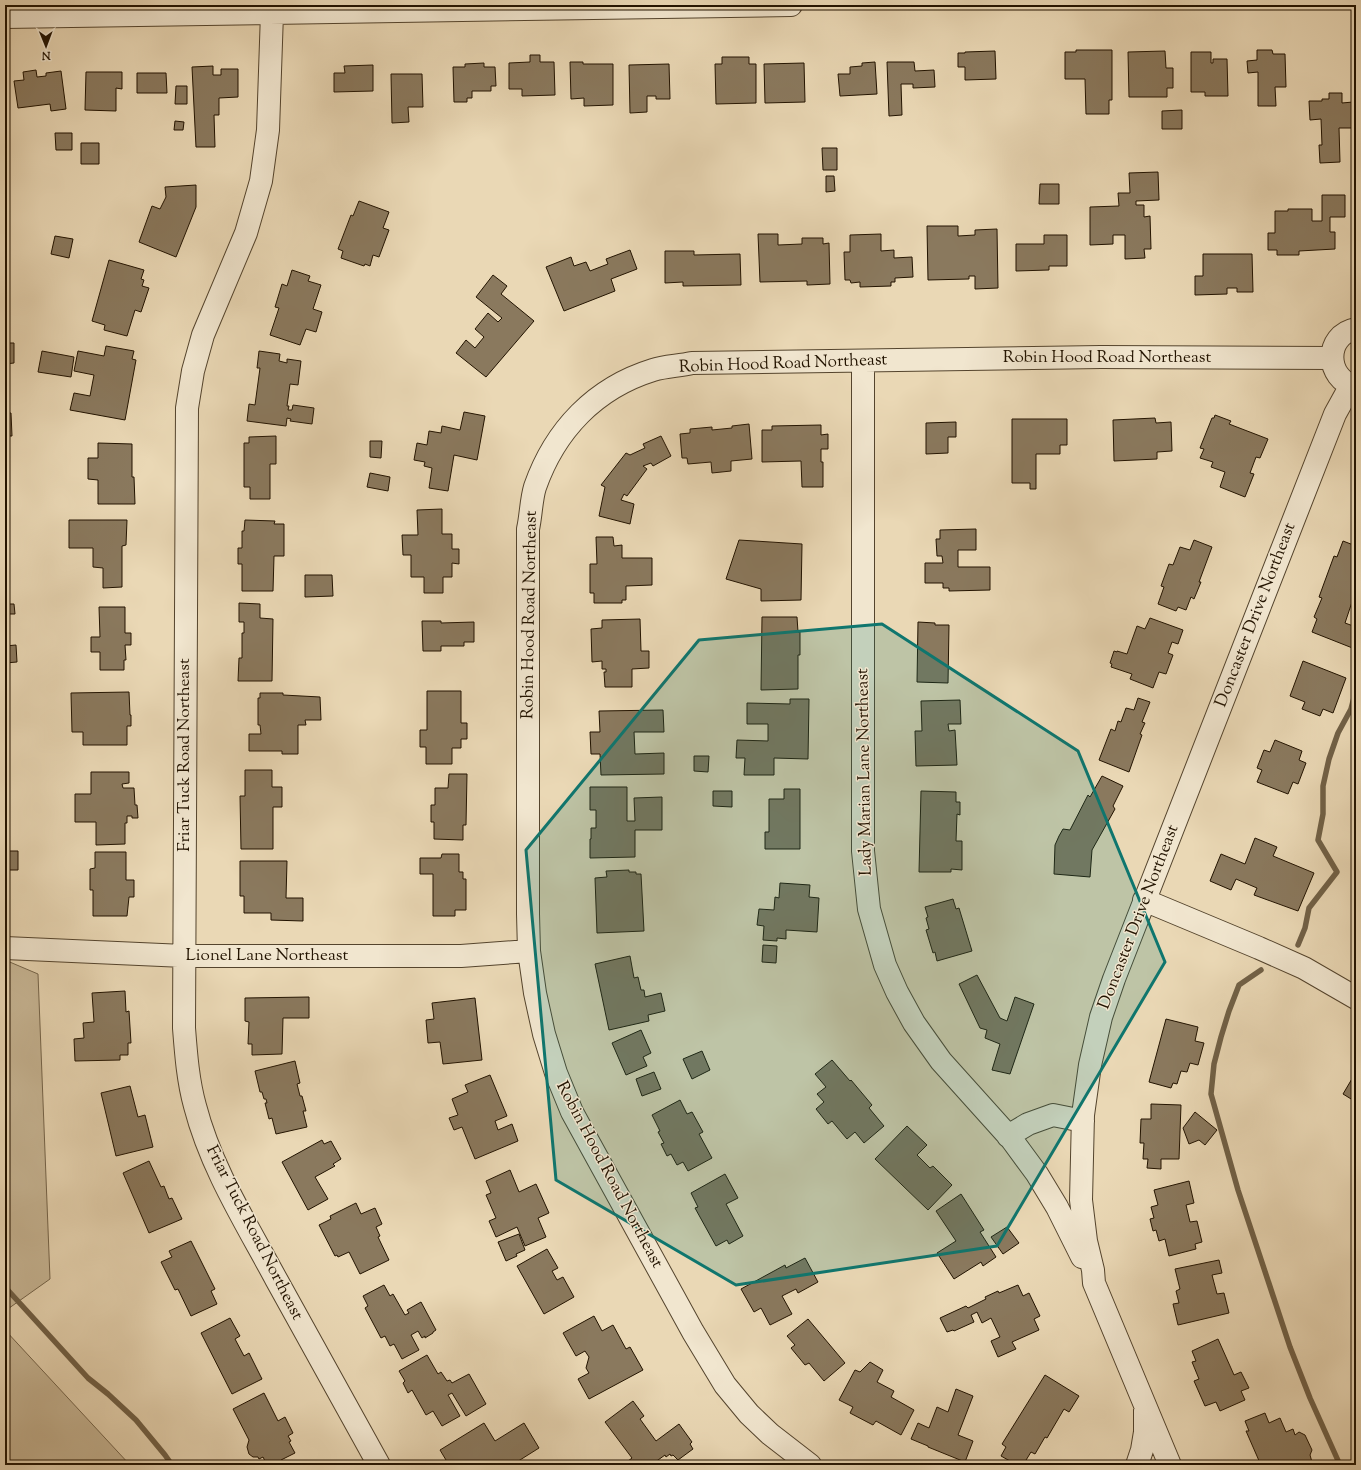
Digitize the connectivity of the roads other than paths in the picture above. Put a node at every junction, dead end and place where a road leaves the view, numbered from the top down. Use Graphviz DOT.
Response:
graph roads {
  1 [pos="791,5"];
  2 [pos="272,13"];
  3 [pos="5,17"];
  4 [pos="1356,329"];
  5 [pos="1332,358"];
  6 [pos="863,361"];
  7 [pos="1353,386"];
  8 [pos="1144,900"];
  9 [pos="5,948"];
  10 [pos="529,952"];
  11 [pos="184,956"];
  12 [pos="1356,998"];
  13 [pos="1083,1121"];
  14 [pos="1008,1136"];
  15 [pos="1094,1283"];
  16 [pos="1146,1408"];
  17 [pos="379,1465"];
  18 [pos="810,1465"];
  19 [pos="1137,1465"];
  20 [pos="1170,1465"];
  1 -- 2 [label="street"];
  2 -- 3 [label="street"];
  2 -- 11 [label="street, Friar Tuck Road Northeast"];
  4 -- 5 [label="street"];
  5 -- 6 [label="street, Robin Hood Road Northeast"];
  5 -- 7 [label="street"];
  6 -- 10 [label="street, Robin Hood Road Northeast"];
  6 -- 14 [label="street, Lady Marian Lane Northeast"];
  7 -- 8 [label="street, Doncaster Drive Northeast"];
  8 -- 12 [label="street"];
  8 -- 13 [label="street, Doncaster Drive Northeast"];
  9 -- 11 [label="street, Lionel Lane Northeast"];
  10 -- 11 [label="street, Lionel Lane Northeast"];
  10 -- 18 [label="street, Robin Hood Road Northeast"];
  11 -- 17 [label="street, Friar Tuck Road Northeast"];
  13 -- 14 [label="street"];
  13 -- 15 [label="street, Doncaster Drive Northeast"];
  14 -- 15 [label="street, Lady Marian Lane Northeast"];
  15 -- 16 [label="street, Doncaster Drive Northeast"];
  16 -- 19 [label="street"];
  16 -- 20 [label="street, Doncaster Drive Northeast"];
}
